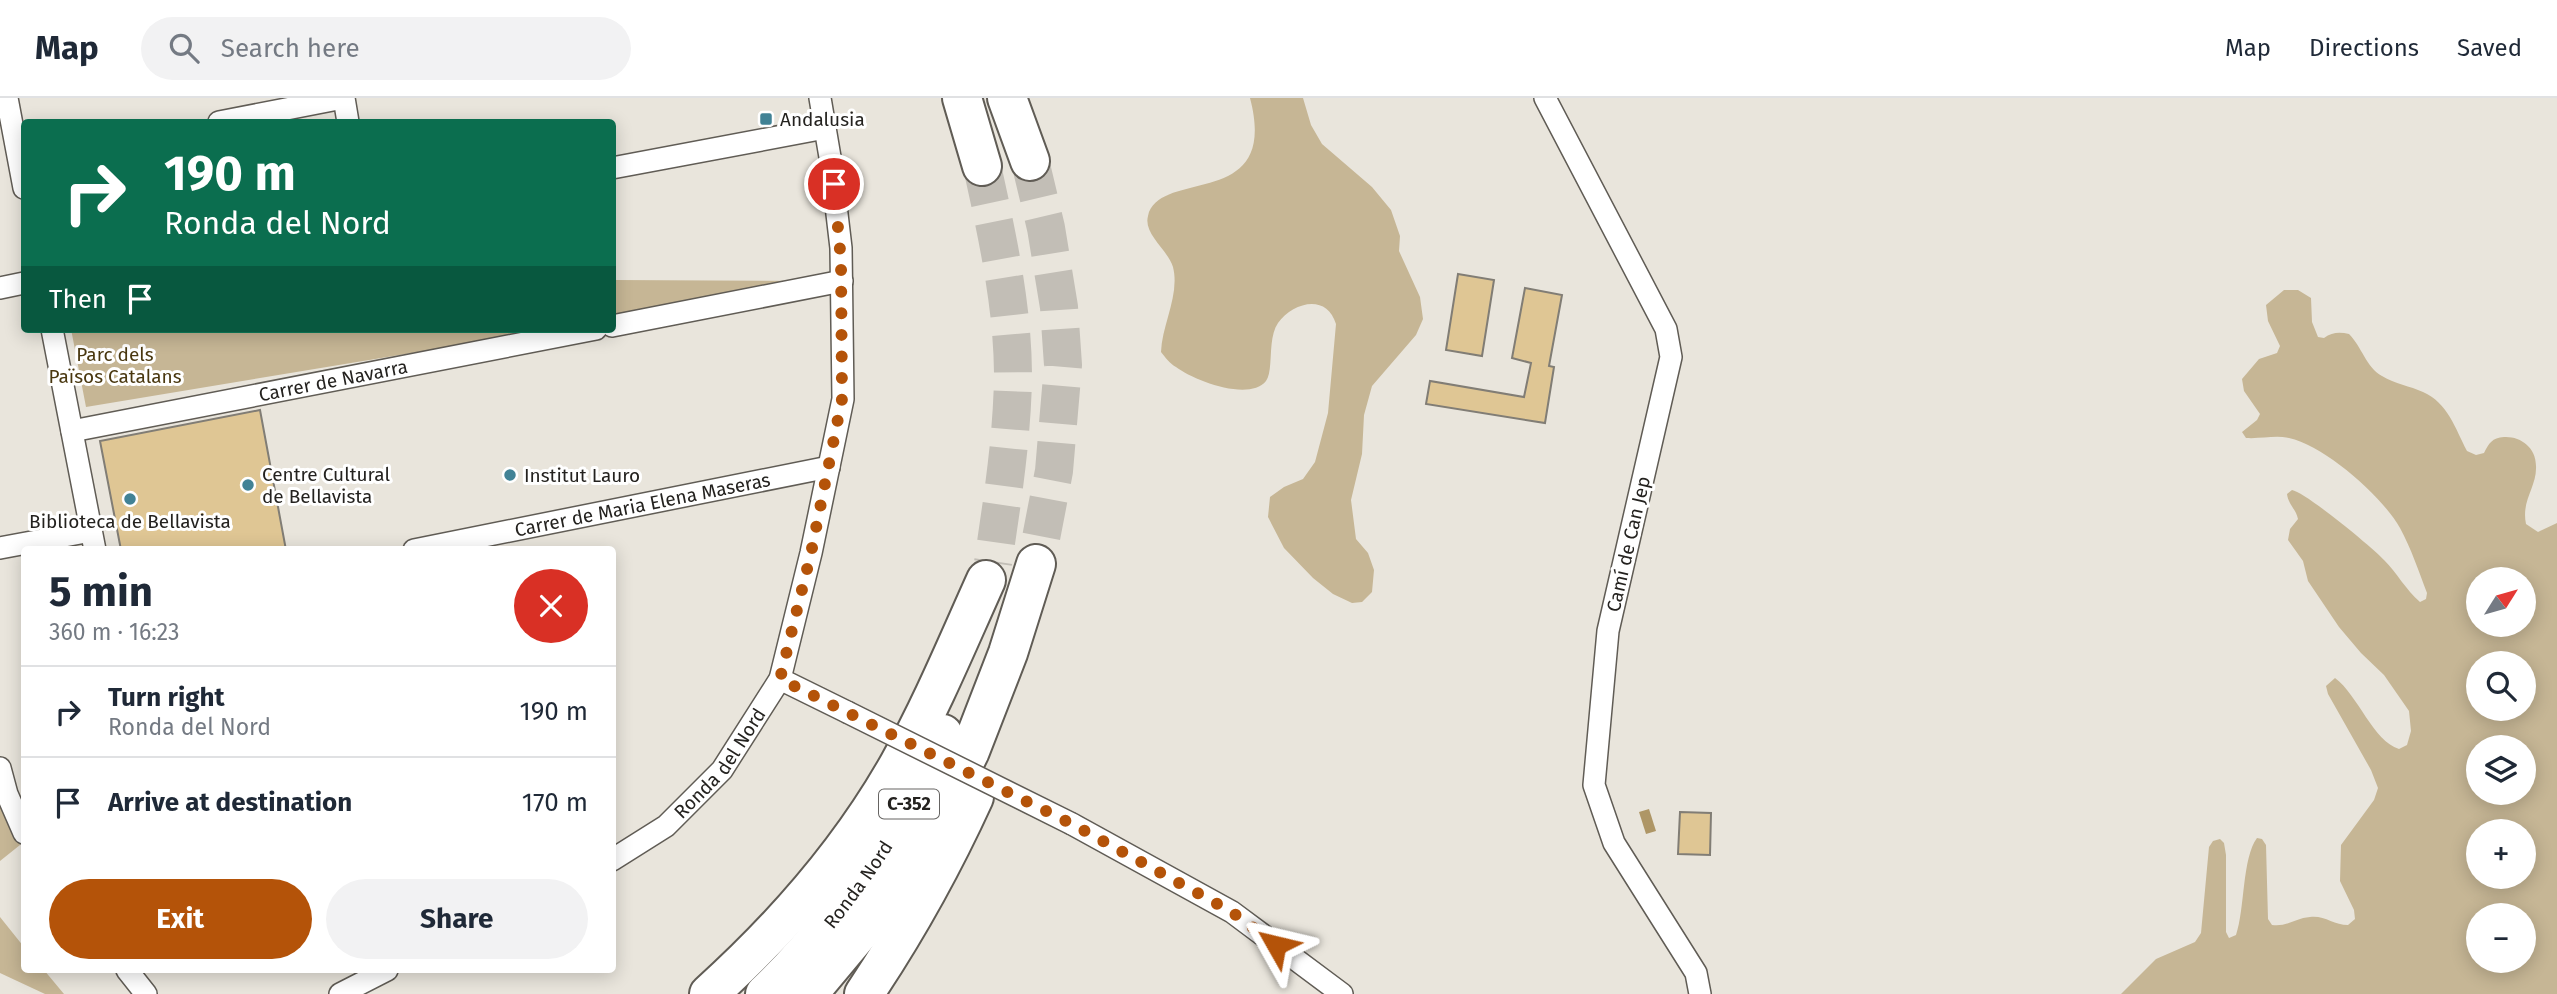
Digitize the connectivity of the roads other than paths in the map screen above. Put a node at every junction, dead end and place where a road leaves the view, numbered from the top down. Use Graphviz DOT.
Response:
graph roads {
  1 [pos="7,98"];
  2 [pos="343,98"];
  3 [pos="820,98"];
  4 [pos="962,98"];
  5 [pos="1007,98"];
  6 [pos="1545,98"];
  7 [pos="234,119"];
  8 [pos="347,119"];
  9 [pos="825,128"];
  10 [pos="21,158"];
  11 [pos="1030,161"];
  12 [pos="982,166"];
  13 [pos="616,167"];
  14 [pos="842,281"];
  15 [pos="21,284"];
  16 [pos="0,288"];
  17 [pos="616,325"];
  18 [pos="53,333"];
  19 [pos="575,333"];
  20 [pos="72,431"];
  21 [pos="829,467"];
  22 [pos="93,540"];
  23 [pos="21,546"];
  24 [pos="23,546"];
  25 [pos="434,546"];
  26 [pos="0,548"];
  27 [pos="780,679"];
  28 [pos="0,768"];
  29 [pos="21,826"];
  30 [pos="616,857"];
  31 [pos="129,973"];
  32 [pos="382,973"];
  33 [pos="353,991"];
  34 [pos="146,994"];
  35 [pos="709,994"];
  36 [pos="765,994"];
  37 [pos="808,994"];
  38 [pos="864,994"];
  39 [pos="1342,994"];
  40 [pos="1700,994"];
  1 -- 10 [label="street"];
  2 -- 7 [label="street"];
  2 -- 8 [label="street"];
  3 -- 9 [label="street, Ronda del Nord"];
  4 -- 12 [label="highway"];
  5 -- 11 [label="highway"];
  6 -- 40 [label="street, Camí de Can Jep"];
  9 -- 13 [label="street"];
  9 -- 14 [label="street, Ronda del Nord"];
  14 -- 17 [label="street"];
  14 -- 21 [label="street, Ronda del Nord"];
  15 -- 16 [label="street"];
  18 -- 20 [label="street"];
  19 -- 20 [label="street, Carrer de Navarra"];
  20 -- 22 [label="street"];
  21 -- 25 [label="street, Carrer de Maria Elena Maseras"];
  21 -- 27 [label="street, Ronda del Nord"];
  22 -- 24 [label="street"];
  23 -- 26 [label="street"];
  27 -- 30 [label="street, Ronda del Nord"];
  27 -- 39 [label="street, bridge"];
  28 -- 29 [label="street"];
  31 -- 34 [label="street"];
  32 -- 33 [label="street"];
  35 -- 36 [label="highway, Ronda Nord / C-352"];
  37 -- 38 [label="highway, Ronda Nord / C-352"];
}
